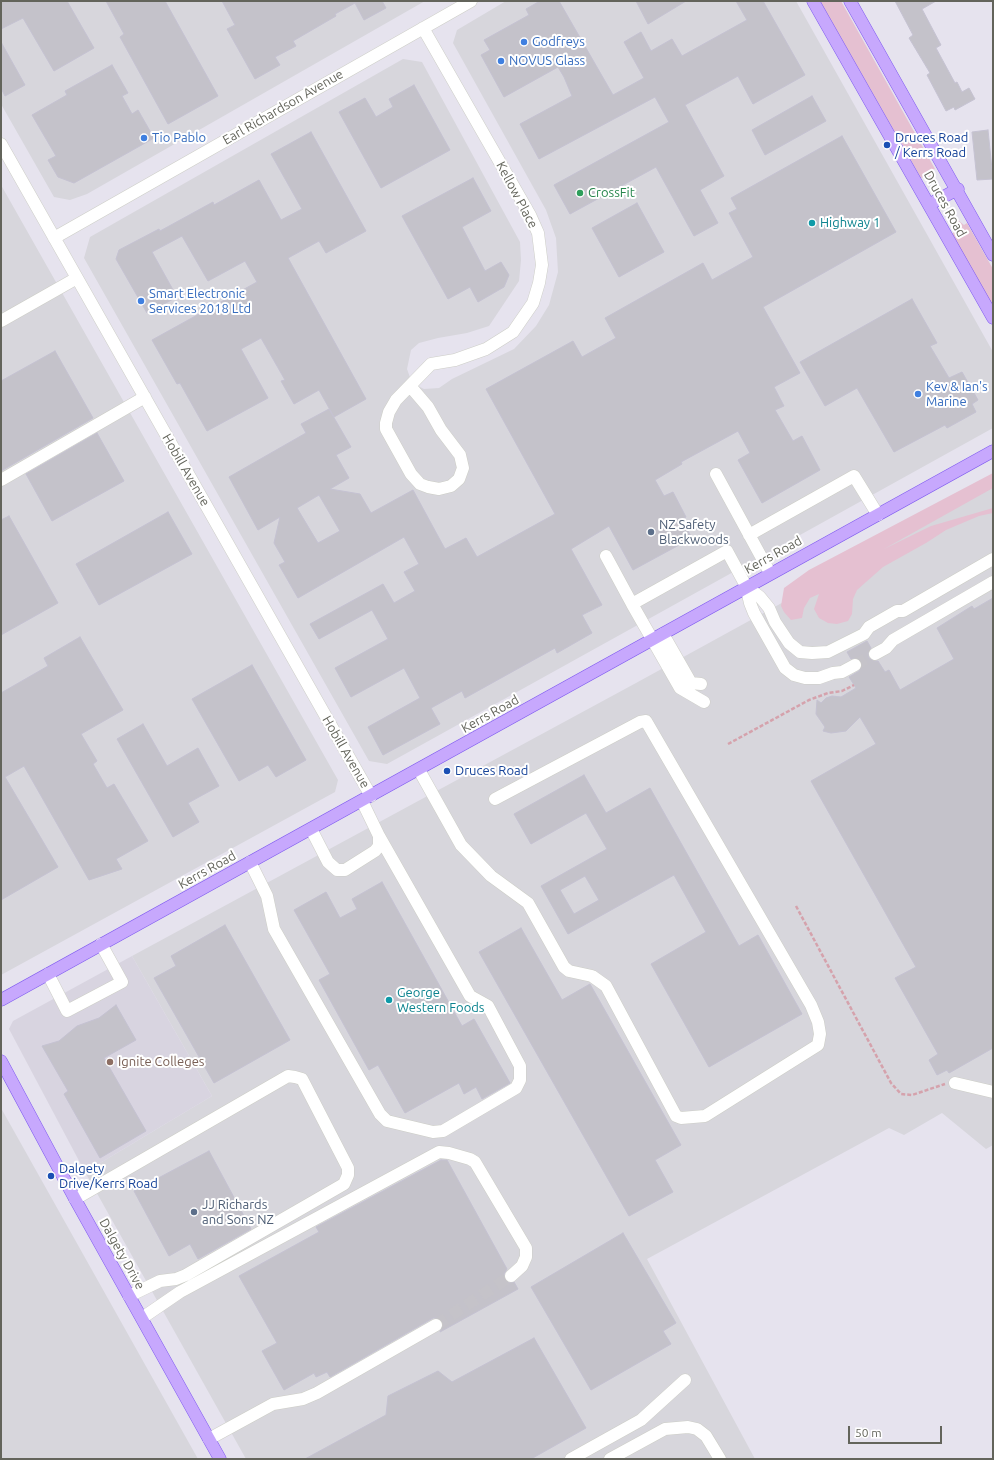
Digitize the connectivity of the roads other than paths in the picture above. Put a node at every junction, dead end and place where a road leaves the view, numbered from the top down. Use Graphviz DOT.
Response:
graph roads {
  1 [pos="471,1"];
  2 [pos="813,1"];
  3 [pos="850,1"];
  4 [pos="423,28"];
  5 [pos="1,144"];
  6 [pos="958,189"];
  7 [pos="930,204"];
  8 [pos="54,238"];
  9 [pos="993,255"];
  10 [pos="77,278"];
  11 [pos="993,318"];
  12 [pos="1,321"];
  13 [pos="410,386"];
  14 [pos="145,398"];
  15 [pos="993,451"];
  16 [pos="716,474"];
  17 [pos="1,480"];
  18 [pos="878,515"];
  19 [pos="749,535"];
  20 [pos="606,556"];
  21 [pos="993,559"];
  22 [pos="770,573"];
  23 [pos="993,582"];
  24 [pos="746,586"];
  25 [pos="632,604"];
  26 [pos="663,634"];
  27 [pos="652,640"];
  28 [pos="873,651"];
  29 [pos="853,662"];
  30 [pos="701,684"];
  31 [pos="704,702"];
  32 [pos="419,770"];
  33 [pos="367,799"];
  34 [pos="495,799"];
  35 [pos="311,829"];
  36 [pos="379,836"];
  37 [pos="250,862"];
  38 [pos="101,944"];
  39 [pos="48,974"];
  40 [pos="1,1000"];
  41 [pos="1,1061"];
  42 [pos="955,1083"];
  43 [pos="993,1092"];
  44 [pos="75,1199"];
  45 [pos="511,1276"];
  46 [pos="129,1296"];
  47 [pos="142,1318"];
  48 [pos="436,1325"];
  49 [pos="685,1380"];
  50 [pos="209,1439"];
  51 [pos="220,1459"];
  52 [pos="571,1459"];
  53 [pos="610,1459"];
  54 [pos="720,1459"];
  1 -- 4 [label="street, Earl Richardson Avenue"];
  2 -- 7 [label="main road, Druces Road"];
  3 -- 6 [label="main road, Druces Road"];
  4 -- 8 [label="street, Earl Richardson Avenue"];
  4 -- 13 [label="street, Kellow Place"];
  5 -- 8 [label="street, Hobill Avenue"];
  6 -- 7 [label="main road"];
  6 -- 9 [label="main road, Druces Road"];
  7 -- 11 [label="main road, Druces Road"];
  8 -- 10 [label="street, Hobill Avenue"];
  10 -- 12 [label="street"];
  10 -- 14 [label="street, Hobill Avenue"];
  13 -- 13 [label="street"];
  14 -- 17 [label="street"];
  14 -- 33 [label="street, Hobill Avenue"];
  15 -- 18 [label="main road, Kerrs Road"];
  16 -- 19 [label="street"];
  18 -- 19 [label="street"];
  18 -- 22 [label="main road, Kerrs Road"];
  19 -- 22 [label="street"];
  20 -- 25 [label="street"];
  21 -- 24 [label="street"];
  22 -- 24 [label="main road, Kerrs Road"];
  23 -- 28 [label="street"];
  24 -- 25 [label="street"];
  24 -- 26 [label="main road, Kerrs Road"];
  24 -- 29 [label="street"];
  25 -- 27 [label="street"];
  26 -- 27 [label="main road, Kerrs Road"];
  26 -- 30 [label="street"];
  27 -- 31 [label="street"];
  27 -- 32 [label="main road, Kerrs Road"];
  32 -- 33 [label="main road, Kerrs Road"];
  32 -- 34 [label="street"];
  33 -- 35 [label="main road, Kerrs Road"];
  33 -- 36 [label="street, Hobill Avenue"];
  35 -- 36 [label="street"];
  35 -- 37 [label="main road, Kerrs Road"];
  36 -- 37 [label="street, Hobill Avenue"];
  37 -- 38 [label="main road, Kerrs Road"];
  38 -- 39 [label="main road, Kerrs Road"];
  38 -- 39 [label="street"];
  39 -- 40 [label="main road, Kerrs Road"];
  41 -- 44 [label="main road, Dalgety Drive"];
  42 -- 43 [label="street"];
  44 -- 46 [label="main road, Dalgety Drive"];
  44 -- 46 [label="street"];
  45 -- 47 [label="street"];
  46 -- 47 [label="main road, Dalgety Drive"];
  47 -- 50 [label="main road, Dalgety Drive"];
  48 -- 50 [label="street"];
  49 -- 52 [label="street"];
  50 -- 51 [label="main road, Dalgety Drive"];
  53 -- 54 [label="street"];
}
